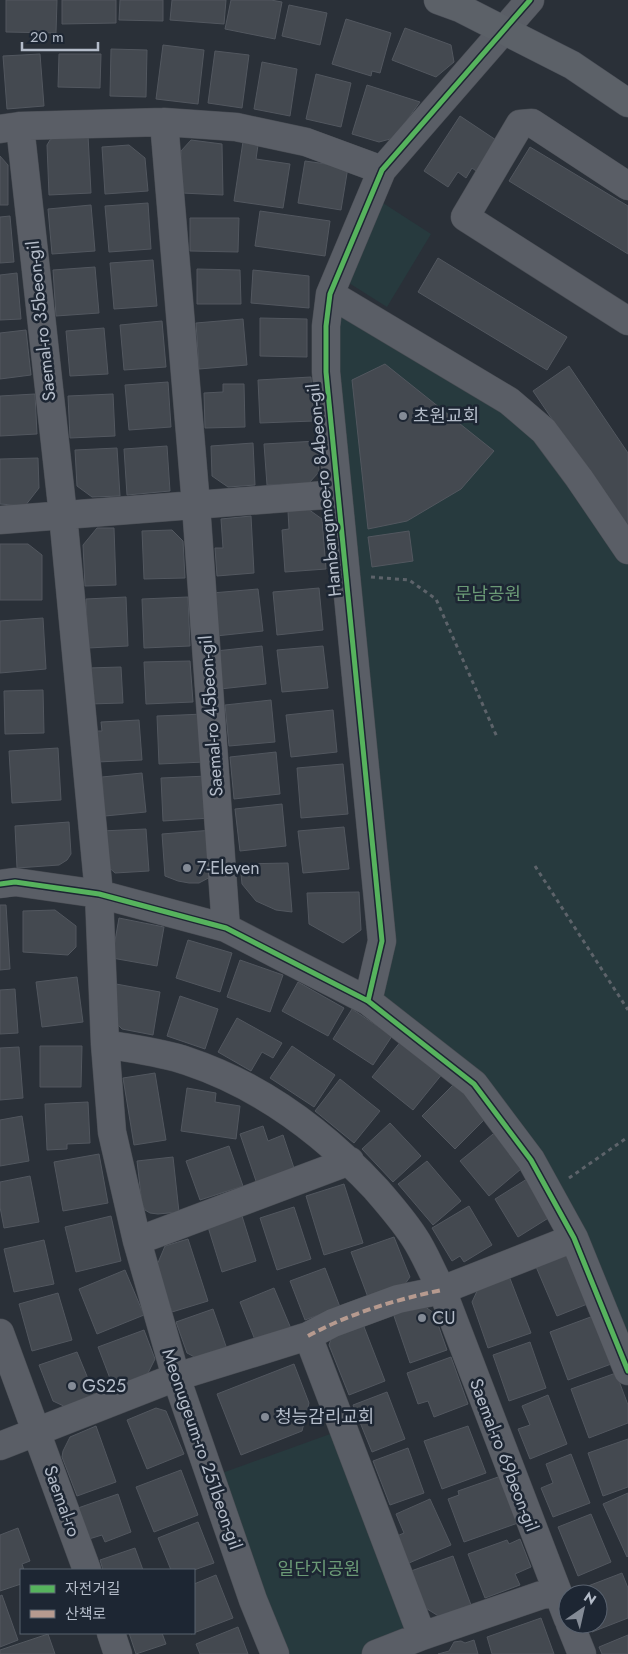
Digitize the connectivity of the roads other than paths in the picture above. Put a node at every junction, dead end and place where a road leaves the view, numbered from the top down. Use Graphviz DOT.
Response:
graph roads {
  1 [pos="438,0"];
  2 [pos="530,0"];
  3 [pos="504,31"];
  4 [pos="628,103"];
  5 [pos="164,122"];
  6 [pos="10,128"];
  7 [pos="382,170"];
  8 [pos="628,186"];
  9 [pos="330,294"];
  10 [pos="628,321"];
  11 [pos="338,494"];
  12 [pos="196,505"];
  13 [pos="63,515"];
  14 [pos="0,520"];
  15 [pos="628,550"];
  16 [pos="0,884"];
  17 [pos="99,894"];
  18 [pos="226,928"];
  19 [pos="368,1001"];
  20 [pos="105,1044"];
  21 [pos="350,1161"];
  22 [pos="574,1238"];
  23 [pos="137,1241"];
  24 [pos="442,1290"];
  25 [pos="0,1333"];
  26 [pos="308,1336"];
  27 [pos="628,1371"];
  28 [pos="176,1377"];
  29 [pos="36,1432"];
  30 [pos="0,1446"];
  31 [pos="87,1569"];
  32 [pos="556,1590"];
  33 [pos="558,1595"];
  34 [pos="111,1634"];
  35 [pos="574,1634"];
  36 [pos="422,1636"];
  37 [pos="118,1654"];
  38 [pos="275,1654"];
  39 [pos="376,1654"];
  40 [pos="582,1654"];
  1 -- 3 [label="main road"];
  2 -- 3 [label="street, Hambangmoe-ro 84beon-gil"];
  3 -- 4 [label="main road"];
  3 -- 7 [label="street, Hambangmoe-ro 84beon-gil"];
  5 -- 6 [label="street, Saemal-ro 35beon-gil"];
  5 -- 7 [label="street, Saemal-ro 35beon-gil"];
  5 -- 12 [label="street"];
  6 -- 13 [label="street, Saemal-ro 35beon-gil"];
  7 -- 9 [label="street, Hambangmoe-ro 84beon-gil"];
  8 -- 10 [label="street"];
  9 -- 11 [label="street, Hambangmoe-ro 84beon-gil"];
  9 -- 15 [label="street"];
  11 -- 12 [label="street"];
  11 -- 19 [label="street, Hambangmoe-ro 84beon-gil"];
  12 -- 13 [label="street"];
  12 -- 18 [label="street, Saemal-ro 45beon-gil"];
  13 -- 14 [label="street"];
  13 -- 17 [label="street"];
  16 -- 17 [label="street"];
  17 -- 18 [label="street"];
  17 -- 20 [label="street, Meonugeum-ro 251beon-gil"];
  18 -- 19 [label="street"];
  19 -- 22 [label="street"];
  20 -- 21 [label="street"];
  20 -- 23 [label="street, Meonugeum-ro 251beon-gil"];
  21 -- 23 [label="street"];
  21 -- 24 [label="street"];
  22 -- 24 [label="street"];
  22 -- 27 [label="street"];
  23 -- 28 [label="street, Meonugeum-ro 251beon-gil"];
  24 -- 26 [label="street"];
  24 -- 32 [label="street, Saemal-ro 69beon-gil"];
  25 -- 29 [label="street, Saemal-ro"];
  26 -- 28 [label="street"];
  26 -- 36 [label="street"];
  28 -- 29 [label="street"];
  28 -- 38 [label="street, Meonugeum-ro 251beon-gil"];
  29 -- 30 [label="street"];
  29 -- 31 [label="street, Saemal-ro"];
  32 -- 33 [label="street, Saemal-ro 69beon-gil"];
  32 -- 36 [label="street"];
  34 -- 37 [label="street"];
  35 -- 40 [label="street"];
  36 -- 39 [label="street"];
}
